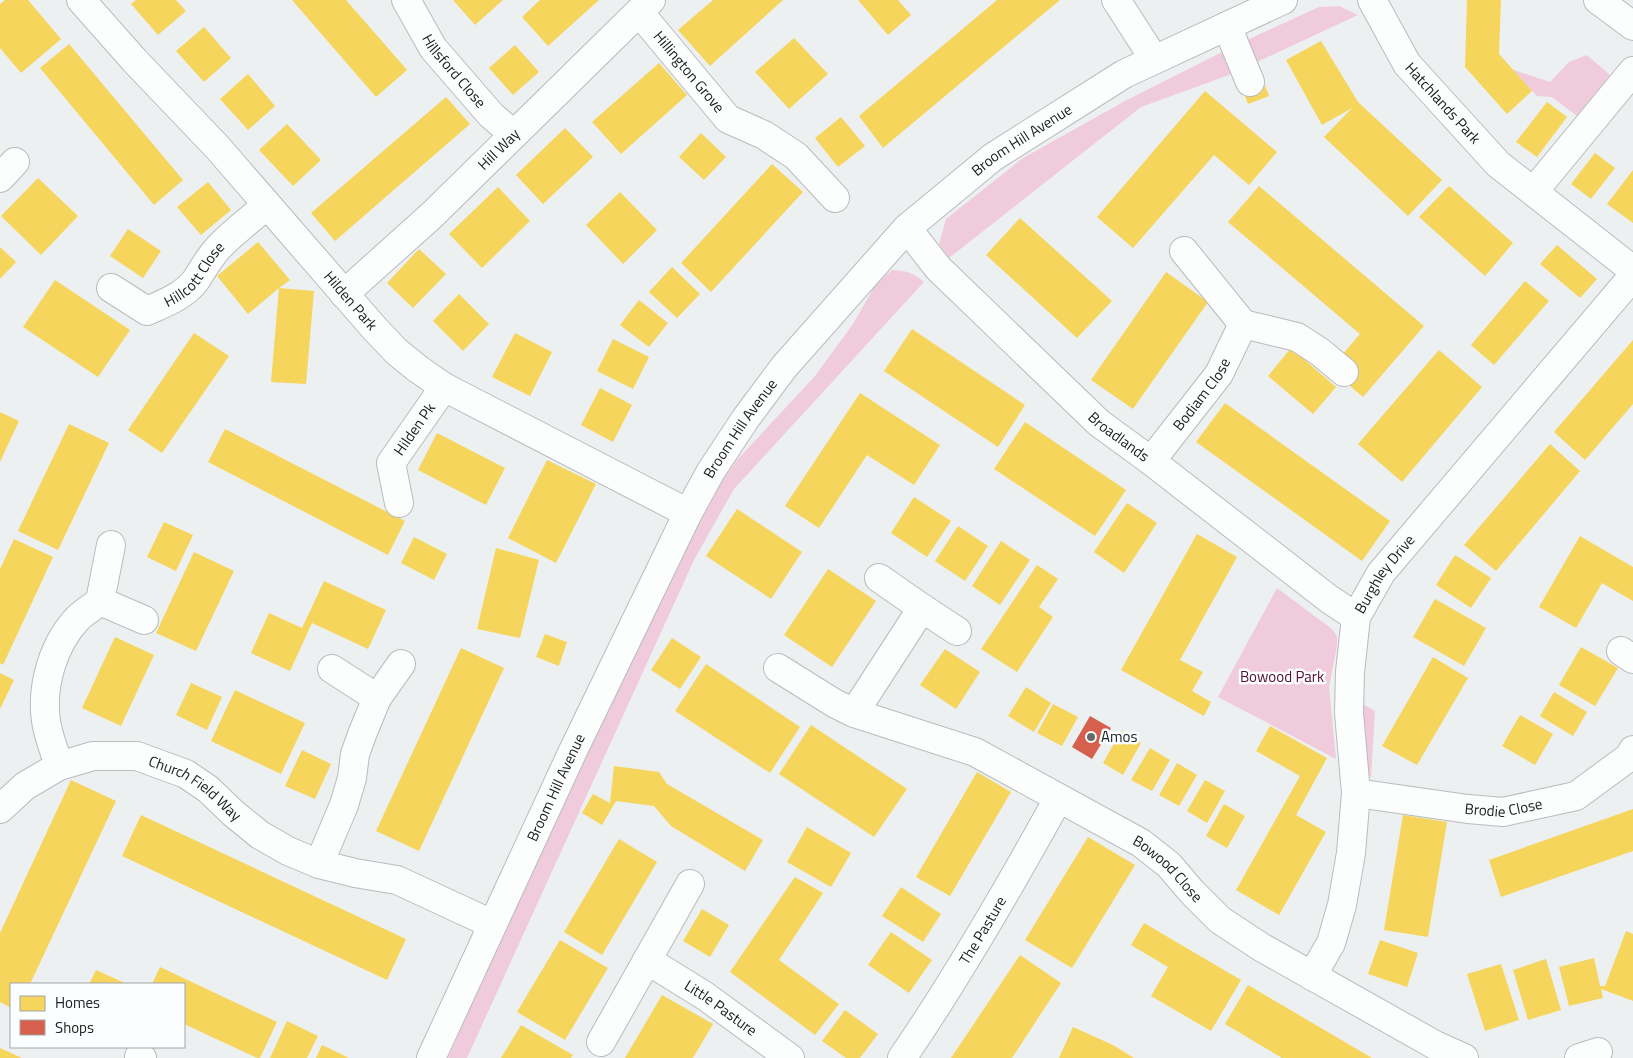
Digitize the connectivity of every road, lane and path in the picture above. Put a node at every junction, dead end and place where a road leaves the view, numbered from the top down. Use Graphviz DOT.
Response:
graph roads {
  1 [pos="81,0"];
  2 [pos="406,0"];
  3 [pos="1116,0"];
  4 [pos="1283,0"];
  5 [pos="1372,0"];
  6 [pos="1598,0"];
  7 [pos="645,6"];
  8 [pos="1227,26"];
  9 [pos="1633,26"];
  10 [pos="1154,59"];
  11 [pos="1633,70"];
  12 [pos="1250,82"];
  13 [pos="513,134"];
  14 [pos="1534,191"];
  15 [pos="836,198"];
  16 [pos="267,205"];
  17 [pos="907,228"];
  18 [pos="1184,250"];
  19 [pos="1633,270"];
  20 [pos="1633,276"];
  21 [pos="111,288"];
  22 [pos="344,294"];
  23 [pos="1243,324"];
  24 [pos="1344,372"];
  25 [pos="444,386"];
  26 [pos="1151,461"];
  27 [pos="399,503"];
  28 [pos="688,513"];
  29 [pos="111,545"];
  30 [pos="879,578"];
  31 [pos="100,601"];
  32 [pos="922,608"];
  33 [pos="1356,617"];
  34 [pos="144,620"];
  35 [pos="957,631"];
  36 [pos="401,664"];
  37 [pos="778,668"];
  38 [pos="332,669"];
  39 [pos="377,698"];
  40 [pos="854,713"];
  41 [pos="1633,750"];
  42 [pos="59,766"];
  43 [pos="1356,793"];
  44 [pos="1058,799"];
  45 [pos="0,809"];
  46 [pos="319,864"];
  47 [pos="690,884"];
  48 [pos="492,924"];
  49 [pos="647,960"];
  50 [pos="1312,976"];
  51 [pos="601,1042"];
  52 [pos="431,1058"];
  53 [pos="790,1058"];
  54 [pos="902,1058"];
  55 [pos="1464,1058"];
  1 -- 16 [label="street, Hilden Park"];
  2 -- 13 [label="street, Hillsford Close"];
  3 -- 10 [label="street"];
  4 -- 8 [label="street, Broom Hill Avenue"];
  5 -- 14 [label="street, Hatchlands Park"];
  6 -- 9 [label="street"];
  7 -- 13 [label="street, Hill Way"];
  7 -- 15 [label="street, Hillington Grove"];
  8 -- 10 [label="street, Broom Hill Avenue"];
  8 -- 12 [label="street"];
  10 -- 17 [label="street, Broom Hill Avenue"];
  11 -- 14 [label="street"];
  13 -- 22 [label="street, Hill Way"];
  14 -- 19 [label="street, Hatchlands Park"];
  16 -- 21 [label="street, Hillcott Close"];
  16 -- 22 [label="street, Hilden Park"];
  17 -- 26 [label="street, Broadlands"];
  17 -- 28 [label="street, Broom Hill Avenue"];
  18 -- 23 [label="street"];
  20 -- 33 [label="street, Burghley Drive"];
  22 -- 25 [label="street, Hilden Park"];
  23 -- 24 [label="street"];
  23 -- 26 [label="street, Bodiam Close"];
  25 -- 27 [label="street, Hilden Pk"];
  25 -- 28 [label="street, Hilden Park"];
  26 -- 33 [label="street, Broadlands"];
  28 -- 48 [label="street, Broom Hill Avenue"];
  29 -- 31 [label="street"];
  30 -- 32 [label="street"];
  31 -- 34 [label="street"];
  31 -- 42 [label="street"];
  32 -- 35 [label="street"];
  32 -- 40 [label="street"];
  33 -- 43 [label="street, Burghley Drive"];
  36 -- 39 [label="street"];
  37 -- 40 [label="street, Bowood Close"];
  38 -- 39 [label="street"];
  39 -- 46 [label="street"];
  40 -- 44 [label="street, Bowood Close"];
  41 -- 43 [label="street, Brodie Close"];
  42 -- 45 [label="street, Church Field Way"];
  42 -- 46 [label="street, Church Field Way"];
  43 -- 50 [label="street, Burghley Drive"];
  44 -- 50 [label="street, Bowood Close"];
  44 -- 54 [label="street, The Pasture"];
  46 -- 48 [label="street, Church Field Way"];
  47 -- 49 [label="street"];
  48 -- 52 [label="street, Broom Hill Avenue"];
  49 -- 51 [label="street"];
  49 -- 53 [label="street, Little Pasture"];
  50 -- 55 [label="street, Bowood Close"];
}
